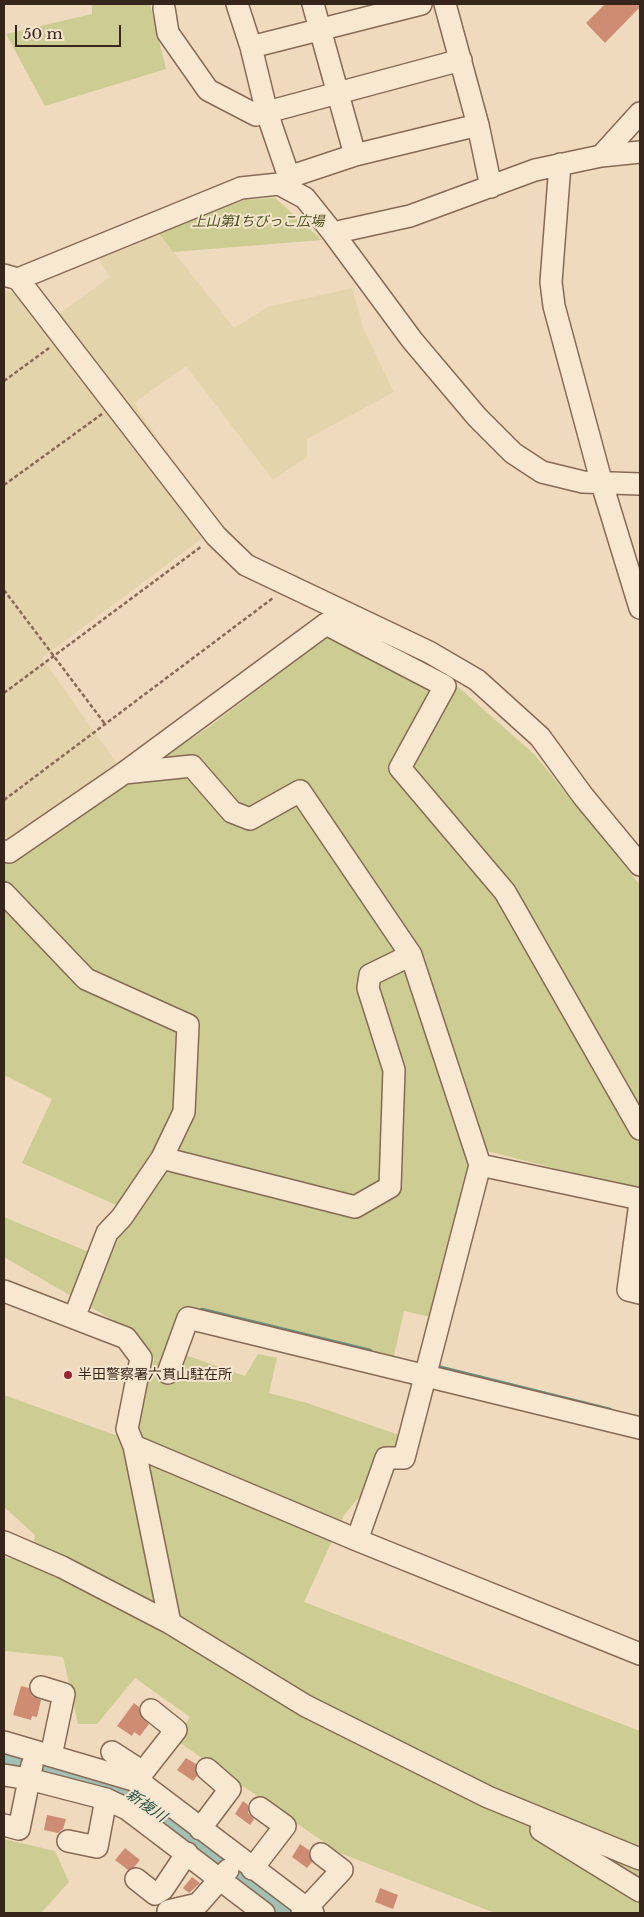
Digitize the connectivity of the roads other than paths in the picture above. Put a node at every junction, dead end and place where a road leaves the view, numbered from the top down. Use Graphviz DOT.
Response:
graph roads {
  1 [pos="237,4"];
  2 [pos="313,4"];
  3 [pos="421,4"];
  4 [pos="445,4"];
  5 [pos="168,5"];
  6 [pos="319,30"];
  7 [pos="251,47"];
  8 [pos="461,60"];
  9 [pos="339,92"];
  10 [pos="640,113"];
  11 [pos="267,114"];
  12 [pos="478,126"];
  13 [pos="640,152"];
  14 [pos="355,155"];
  15 [pos="601,156"];
  16 [pos="560,164"];
  17 [pos="491,187"];
  18 [pos="333,233"];
  19 [pos="7,276"];
  20 [pos="602,484"];
  21 [pos="640,484"];
  22 [pos="640,608"];
  23 [pos="124,773"];
  24 [pos="4,851"];
  25 [pos="640,865"];
  26 [pos="4,893"];
  27 [pos="411,955"];
  28 [pos="640,1128"];
  29 [pos="162,1158"];
  30 [pos="480,1165"];
  31 [pos="640,1199"];
  32 [pos="640,1203"];
  33 [pos="4,1291"];
  34 [pos="640,1293"];
  35 [pos="74,1318"];
  36 [pos="168,1373"];
  37 [pos="424,1375"];
  38 [pos="640,1428"];
  39 [pos="134,1446"];
  40 [pos="357,1540"];
  41 [pos="4,1542"];
  42 [pos="170,1623"];
  43 [pos="640,1654"];
  44 [pos="41,1687"];
  45 [pos="151,1710"];
  46 [pos="4,1742"];
  47 [pos="112,1752"];
  48 [pos="43,1754"];
  49 [pos="207,1769"];
  50 [pos="4,1775"];
  51 [pos="142,1777"];
  52 [pos="29,1779"];
  53 [pos="488,1797"];
  54 [pos="106,1798"];
  55 [pos="260,1808"];
  56 [pos="4,1825"];
  57 [pos="200,1829"];
  58 [pos="68,1841"];
  59 [pos="187,1853"];
  60 [pos="321,1854"];
  61 [pos="640,1859"];
  62 [pos="245,1863"];
  63 [pos="136,1879"];
  64 [pos="220,1880"];
  65 [pos="640,1891"];
  66 [pos="168,1911"];
  67 [pos="307,1912"];
  68 [pos="264,1913"];
  1 -- 7 [label="street"];
  2 -- 6 [label="street"];
  3 -- 6 [label="street"];
  4 -- 8 [label="street"];
  5 -- 11 [label="street"];
  6 -- 7 [label="street"];
  6 -- 9 [label="street"];
  7 -- 11 [label="street"];
  8 -- 9 [label="street"];
  8 -- 12 [label="street"];
  9 -- 11 [label="street"];
  9 -- 14 [label="street"];
  10 -- 15 [label="street"];
  11 -- 14 [label="street"];
  12 -- 14 [label="street"];
  12 -- 17 [label="street"];
  13 -- 15 [label="street"];
  15 -- 16 [label="street"];
  16 -- 17 [label="street"];
  16 -- 20 [label="street"];
  17 -- 18 [label="street"];
  18 -- 19 [label="street"];
  18 -- 20 [label="street"];
  19 -- 25 [label="street"];
  20 -- 21 [label="street"];
  20 -- 22 [label="street"];
  23 -- 24 [label="street"];
  23 -- 27 [label="street"];
  23 -- 28 [label="street"];
  26 -- 29 [label="street"];
  27 -- 29 [label="street"];
  27 -- 30 [label="street"];
  29 -- 35 [label="street"];
  30 -- 31 [label="street"];
  30 -- 37 [label="street"];
  32 -- 34 [label="street"];
  33 -- 35 [label="street"];
  35 -- 39 [label="street"];
  36 -- 37 [label="street"];
  37 -- 38 [label="street"];
  37 -- 40 [label="street"];
  39 -- 40 [label="street"];
  39 -- 42 [label="street"];
  40 -- 43 [label="street"];
  41 -- 42 [label="street"];
  42 -- 53 [label="street"];
  44 -- 48 [label="street"];
  45 -- 51 [label="street"];
  46 -- 48 [label="street"];
  47 -- 51 [label="street"];
  48 -- 51 [label="street"];
  48 -- 52 [label="street"];
  49 -- 57 [label="street"];
  50 -- 52 [label="street"];
  51 -- 57 [label="street"];
  52 -- 54 [label="street"];
  52 -- 56 [label="street"];
  53 -- 61 [label="street"];
  53 -- 65 [label="street"];
  54 -- 58 [label="street"];
  54 -- 59 [label="street"];
  55 -- 62 [label="street"];
  57 -- 62 [label="street"];
  59 -- 63 [label="street"];
  59 -- 64 [label="street"];
  60 -- 67 [label="street"];
  62 -- 64 [label="street"];
  62 -- 67 [label="street"];
  64 -- 66 [label="street"];
  64 -- 68 [label="street"];
}
